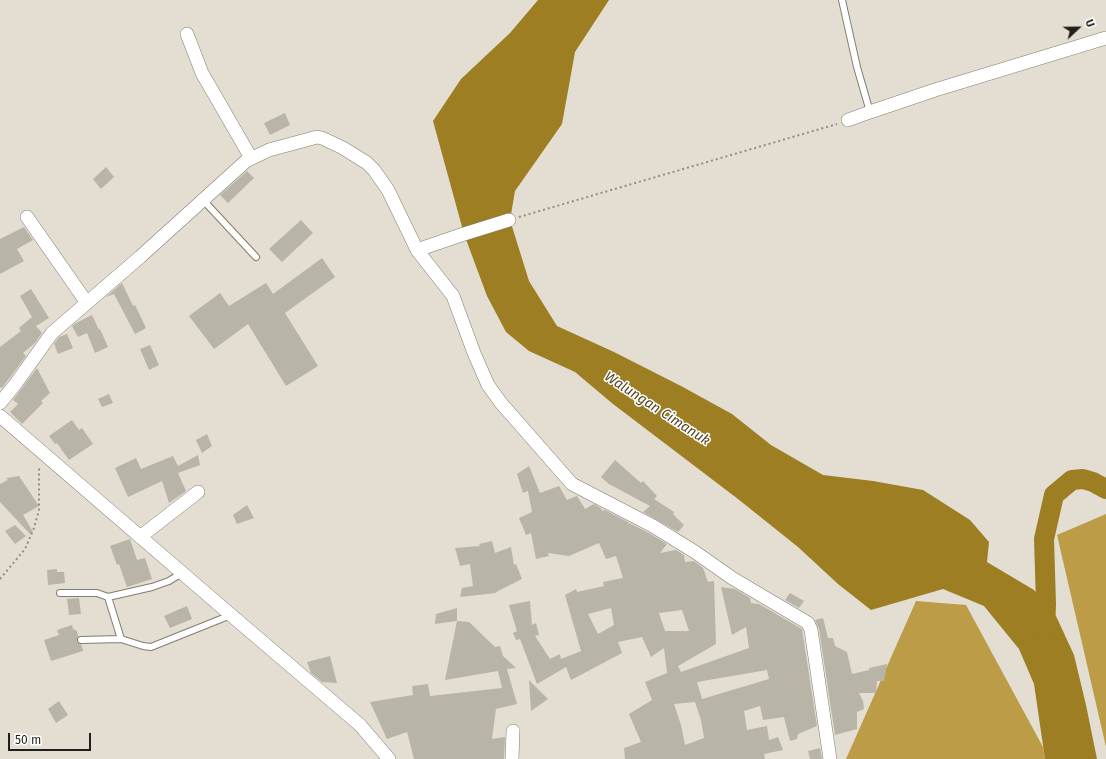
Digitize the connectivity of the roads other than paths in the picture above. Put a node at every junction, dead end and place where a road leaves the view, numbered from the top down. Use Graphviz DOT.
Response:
graph roads {
  1 [pos="842,0"];
  2 [pos="187,34"];
  3 [pos="1106,38"];
  4 [pos="870,112"];
  5 [pos="848,120"];
  6 [pos="251,158"];
  7 [pos="203,200"];
  8 [pos="26,217"];
  9 [pos="510,220"];
  10 [pos="417,250"];
  11 [pos="256,257"];
  12 [pos="87,303"];
  13 [pos="0,403"];
  14 [pos="0,416"];
  15 [pos="198,492"];
  16 [pos="140,537"];
  17 [pos="180,572"];
  18 [pos="60,593"];
  19 [pos="108,597"];
  20 [pos="231,615"];
  21 [pos="121,639"];
  22 [pos="81,640"];
  23 [pos="513,731"];
  24 [pos="389,759"];
  25 [pos="512,759"];
  26 [pos="830,759"];
  1 -- 4 [label="lane"];
  2 -- 6 [label="street"];
  3 -- 4 [label="street"];
  4 -- 5 [label="street"];
  6 -- 7 [label="street"];
  6 -- 10 [label="street"];
  7 -- 11 [label="lane"];
  7 -- 12 [label="street"];
  8 -- 12 [label="street"];
  9 -- 10 [label="street"];
  10 -- 26 [label="street"];
  12 -- 13 [label="street"];
  14 -- 16 [label="street"];
  15 -- 16 [label="street"];
  16 -- 17 [label="street"];
  17 -- 19 [label="lane"];
  17 -- 20 [label="street"];
  18 -- 19 [label="lane"];
  19 -- 21 [label="lane"];
  20 -- 21 [label="lane"];
  20 -- 24 [label="street"];
  21 -- 22 [label="lane"];
  23 -- 25 [label="street"];
}
